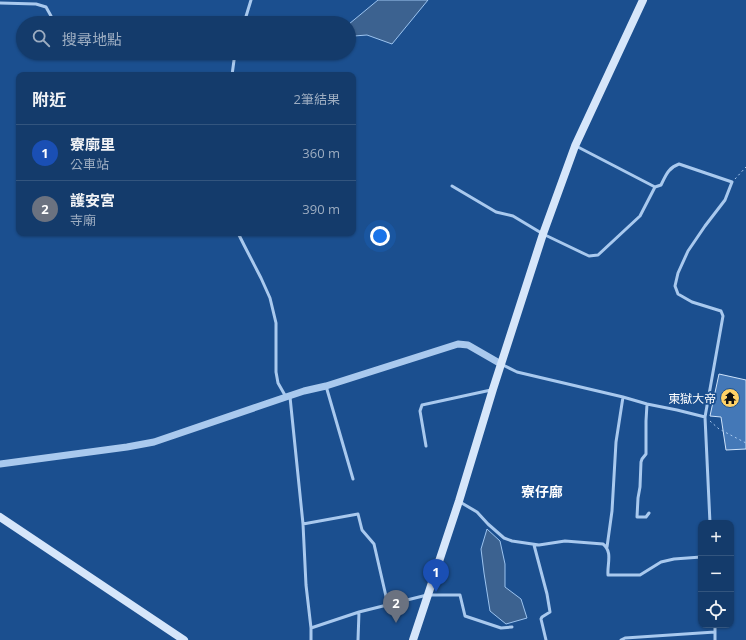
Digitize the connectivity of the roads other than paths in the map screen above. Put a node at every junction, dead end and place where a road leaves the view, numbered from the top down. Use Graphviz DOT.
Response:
graph roads {
  1 [pos="251,0"];
  2 [pos="643,0"];
  3 [pos="0,3"];
  4 [pos="51,16"];
  5 [pos="246,16"];
  6 [pos="234,60"];
  7 [pos="232,72"];
  8 [pos="575,146"];
  9 [pos="452,186"];
  10 [pos="656,187"];
  11 [pos="543,234"];
  12 [pos="240,236"];
  13 [pos="501,364"];
  14 [pos="326,386"];
  15 [pos="493,389"];
  16 [pos="288,396"];
  17 [pos="623,398"];
  18 [pos="647,404"];
  19 [pos="705,417"];
  20 [pos="426,446"];
  21 [pos="0,464"];
  22 [pos="353,478"];
  23 [pos="459,500"];
  24 [pos="649,513"];
  25 [pos="0,517"];
  26 [pos="710,520"];
  27 [pos="303,524"];
  28 [pos="534,545"];
  29 [pos="607,547"];
  30 [pos="698,557"];
  31 [pos="427,595"];
  32 [pos="388,605"];
  33 [pos="359,612"];
  34 [pos="512,627"];
  35 [pos="311,628"];
  36 [pos="715,628"];
  37 [pos="715,632"];
  38 [pos="184,640"];
  39 [pos="311,640"];
  40 [pos="358,640"];
  41 [pos="413,640"];
  42 [pos="546,640"];
  43 [pos="621,640"];
  44 [pos="715,640"];
  1 -- 5 [label="lane"];
  2 -- 8 [label="main road"];
  3 -- 4 [label="lane"];
  6 -- 7 [label="lane"];
  8 -- 10 [label="lane"];
  8 -- 11 [label="main road"];
  9 -- 11 [label="lane"];
  10 -- 11 [label="lane"];
  10 -- 19 [label="lane"];
  11 -- 13 [label="main road"];
  12 -- 16 [label="lane"];
  13 -- 14 [label="street"];
  13 -- 15 [label="main road"];
  13 -- 17 [label="lane"];
  14 -- 16 [label="street"];
  14 -- 22 [label="lane"];
  15 -- 20 [label="lane"];
  15 -- 23 [label="main road"];
  16 -- 21 [label="street"];
  16 -- 27 [label="lane"];
  17 -- 18 [label="lane"];
  17 -- 29 [label="lane"];
  18 -- 19 [label="lane"];
  18 -- 24 [label="lane"];
  19 -- 26 [label="lane"];
  23 -- 28 [label="lane"];
  23 -- 31 [label="main road"];
  25 -- 38 [label="main road"];
  27 -- 32 [label="lane"];
  27 -- 35 [label="lane"];
  28 -- 29 [label="lane"];
  28 -- 42 [label="lane"];
  29 -- 30 [label="lane"];
  31 -- 32 [label="lane"];
  31 -- 34 [label="lane"];
  31 -- 41 [label="main road"];
  32 -- 33 [label="lane"];
  33 -- 35 [label="lane"];
  33 -- 40 [label="lane"];
  35 -- 39 [label="lane"];
  36 -- 37 [label="lane"];
  37 -- 43 [label="lane"];
  37 -- 44 [label="lane"];
}
